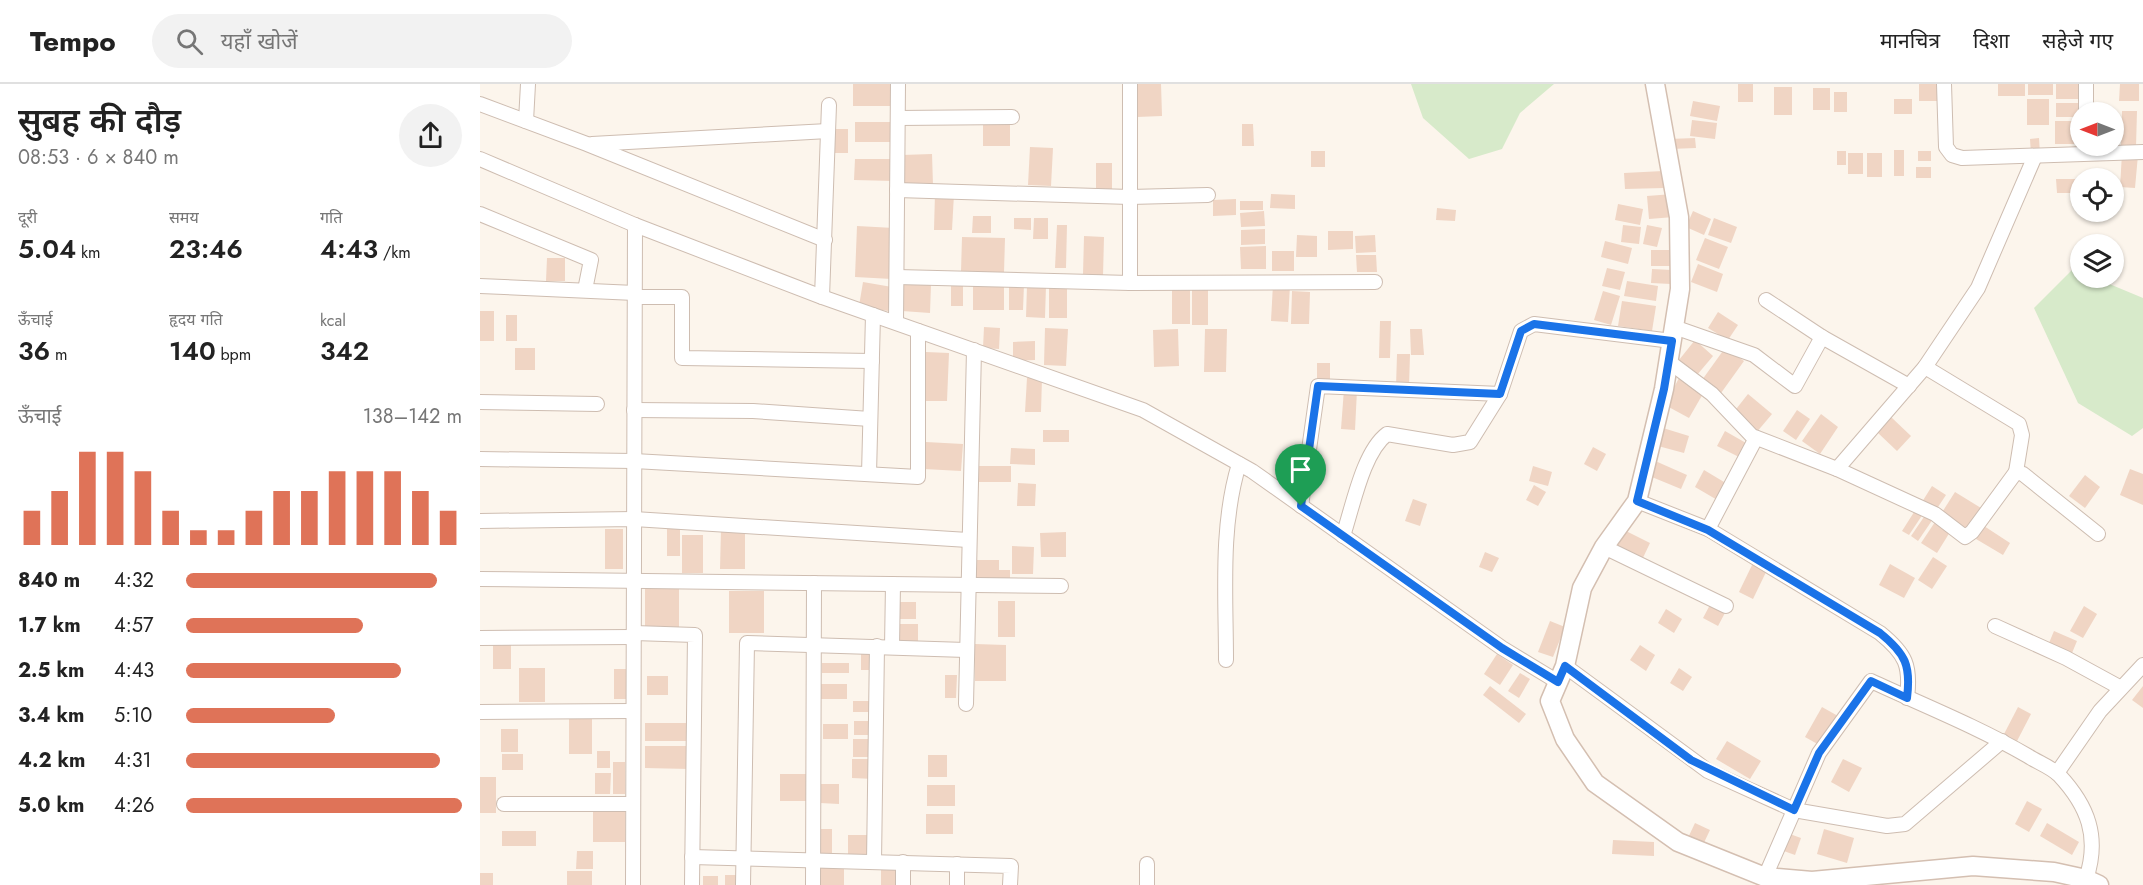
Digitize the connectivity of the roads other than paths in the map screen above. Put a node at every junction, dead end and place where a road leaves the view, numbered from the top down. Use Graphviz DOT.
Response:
graph roads {
  1 [pos="528,84"];
  2 [pos="898,84"];
  3 [pos="1130,84"];
  4 [pos="1655,84"];
  5 [pos="1944,84"];
  6 [pos="2086,84"];
  7 [pos="2086,102"];
  8 [pos="480,104"];
  9 [pos="829,105"];
  10 [pos="1011,117"];
  11 [pos="898,118"];
  12 [pos="526,121"];
  13 [pos="828,131"];
  14 [pos="587,144"];
  15 [pos="2124,151"];
  16 [pos="2070,152"];
  17 [pos="2143,152"];
  18 [pos="2035,156"];
  19 [pos="480,159"];
  20 [pos="897,190"];
  21 [pos="1208,195"];
  22 [pos="1130,197"];
  23 [pos="480,214"];
  24 [pos="635,225"];
  25 [pos="825,240"];
  26 [pos="897,277"];
  27 [pos="1375,282"];
  28 [pos="1130,283"];
  29 [pos="480,286"];
  30 [pos="585,290"];
  31 [pos="635,295"];
  32 [pos="822,297"];
  33 [pos="1766,300"];
  34 [pos="873,315"];
  35 [pos="896,322"];
  36 [pos="918,331"];
  37 [pos="1673,334"];
  38 [pos="1822,337"];
  39 [pos="974,350"];
  40 [pos="872,362"];
  41 [pos="1668,362"];
  42 [pos="1925,368"];
  43 [pos="1909,386"];
  44 [pos="1500,394"];
  45 [pos="480,402"];
  46 [pos="597,405"];
  47 [pos="634,410"];
  48 [pos="870,419"];
  49 [pos="1756,438"];
  50 [pos="480,459"];
  51 [pos="634,461"];
  52 [pos="1239,464"];
  53 [pos="1837,469"];
  54 [pos="2016,472"];
  55 [pos="868,474"];
  56 [pos="1637,501"];
  57 [pos="1301,506"];
  58 [pos="634,519"];
  59 [pos="480,521"];
  60 [pos="1708,530"];
  61 [pos="2098,534"];
  62 [pos="1343,536"];
  63 [pos="968,540"];
  64 [pos="1604,548"];
  65 [pos="480,579"];
  66 [pos="634,580"];
  67 [pos="814,583"];
  68 [pos="893,584"];
  69 [pos="967,585"];
  70 [pos="1061,586"];
  71 [pos="1726,606"];
  72 [pos="1995,626"];
  73 [pos="634,635"];
  74 [pos="480,638"];
  75 [pos="814,644"];
  76 [pos="877,646"];
  77 [pos="891,647"];
  78 [pos="966,650"];
  79 [pos="1226,660"];
  80 [pos="2143,665"];
  81 [pos="1561,674"];
  82 [pos="2121,688"];
  83 [pos="1907,698"];
  84 [pos="966,704"];
  85 [pos="633,711"];
  86 [pos="480,712"];
  87 [pos="2002,741"];
  88 [pos="2057,773"];
  89 [pos="504,804"];
  90 [pos="633,804"];
  91 [pos="1794,810"];
  92 [pos="692,857"];
  93 [pos="743,858"];
  94 [pos="813,860"];
  95 [pos="874,862"];
  96 [pos="903,862"];
  97 [pos="957,864"];
  98 [pos="1148,864"];
  99 [pos="1765,877"];
  100 [pos="2054,878"];
  101 [pos="2093,882"];
  102 [pos="633,885"];
  103 [pos="692,885"];
  104 [pos="743,885"];
  105 [pos="813,885"];
  106 [pos="903,885"];
  107 [pos="957,885"];
  108 [pos="1010,885"];
  109 [pos="1147,885"];
  1 -- 12 [label="street"];
  2 -- 11 [label="street"];
  3 -- 22 [label="street"];
  4 -- 37 [label="street"];
  5 -- 18 [label="street"];
  6 -- 7 [label="street"];
  8 -- 12 [label="street"];
  9 -- 13 [label="street"];
  10 -- 11 [label="street"];
  11 -- 20 [label="street"];
  12 -- 14 [label="street"];
  13 -- 14 [label="street"];
  13 -- 25 [label="street"];
  14 -- 25 [label="street"];
  15 -- 17 [label="street"];
  16 -- 18 [label="street"];
  18 -- 42 [label="street"];
  19 -- 24 [label="street"];
  20 -- 22 [label="street"];
  20 -- 26 [label="street"];
  21 -- 22 [label="street"];
  22 -- 28 [label="street"];
  23 -- 30 [label="street"];
  24 -- 31 [label="street"];
  24 -- 32 [label="street"];
  25 -- 32 [label="street"];
  26 -- 28 [label="street"];
  26 -- 35 [label="street"];
  27 -- 28 [label="street"];
  29 -- 30 [label="street"];
  30 -- 31 [label="street"];
  31 -- 40 [label="street"];
  31 -- 47 [label="street"];
  32 -- 34 [label="street"];
  33 -- 38 [label="street"];
  34 -- 35 [label="street"];
  34 -- 40 [label="street"];
  35 -- 36 [label="street"];
  36 -- 39 [label="street"];
  36 -- 55 [label="street"];
  37 -- 38 [label="street"];
  37 -- 41 [label="street"];
  37 -- 44 [label="street"];
  38 -- 43 [label="street"];
  39 -- 52 [label="street"];
  39 -- 63 [label="street"];
  40 -- 48 [label="street"];
  41 -- 49 [label="street"];
  41 -- 56 [label="street"];
  42 -- 43 [label="street"];
  42 -- 54 [label="street"];
  43 -- 53 [label="street"];
  44 -- 57 [label="street"];
  44 -- 62 [label="street"];
  45 -- 46 [label="street"];
  47 -- 48 [label="street"];
  47 -- 51 [label="street"];
  48 -- 55 [label="street"];
  49 -- 53 [label="street"];
  49 -- 60 [label="street"];
  50 -- 51 [label="street"];
  51 -- 55 [label="street"];
  51 -- 58 [label="street"];
  52 -- 57 [label="street"];
  52 -- 79 [label="street"];
  53 -- 54 [label="street"];
  54 -- 61 [label="street"];
  56 -- 60 [label="street"];
  56 -- 64 [label="street"];
  57 -- 62 [label="street"];
  58 -- 59 [label="street"];
  58 -- 63 [label="street"];
  58 -- 66 [label="street"];
  60 -- 83 [label="street"];
  62 -- 81 [label="street"];
  63 -- 69 [label="street"];
  64 -- 71 [label="street"];
  64 -- 81 [label="street"];
  65 -- 66 [label="street"];
  66 -- 67 [label="street"];
  66 -- 73 [label="street"];
  67 -- 68 [label="street"];
  67 -- 75 [label="street"];
  68 -- 69 [label="street"];
  68 -- 77 [label="street"];
  69 -- 70 [label="street"];
  69 -- 78 [label="street"];
  72 -- 82 [label="street"];
  73 -- 74 [label="street"];
  73 -- 85 [label="street"];
  73 -- 92 [label="street"];
  75 -- 76 [label="street"];
  75 -- 93 [label="street"];
  75 -- 94 [label="street"];
  76 -- 77 [label="street"];
  76 -- 95 [label="street"];
  77 -- 78 [label="street"];
  78 -- 84 [label="street"];
  80 -- 82 [label="street"];
  81 -- 91 [label="street"];
  81 -- 99 [label="street"];
  82 -- 88 [label="street"];
  83 -- 87 [label="street"];
  83 -- 91 [label="street"];
  85 -- 86 [label="street"];
  85 -- 90 [label="street"];
  87 -- 88 [label="street"];
  87 -- 91 [label="street"];
  88 -- 101 [label="street"];
  89 -- 90 [label="street"];
  90 -- 102 [label="street"];
  91 -- 99 [label="street"];
  92 -- 93 [label="street"];
  92 -- 103 [label="street"];
  93 -- 94 [label="street"];
  93 -- 104 [label="street"];
  94 -- 95 [label="street"];
  94 -- 105 [label="street"];
  95 -- 96 [label="street"];
  96 -- 97 [label="street"];
  96 -- 106 [label="street"];
  97 -- 107 [label="street"];
  97 -- 108 [label="street"];
  98 -- 109 [label="street"];
  99 -- 100 [label="street"];
  100 -- 101 [label="street"];
}
